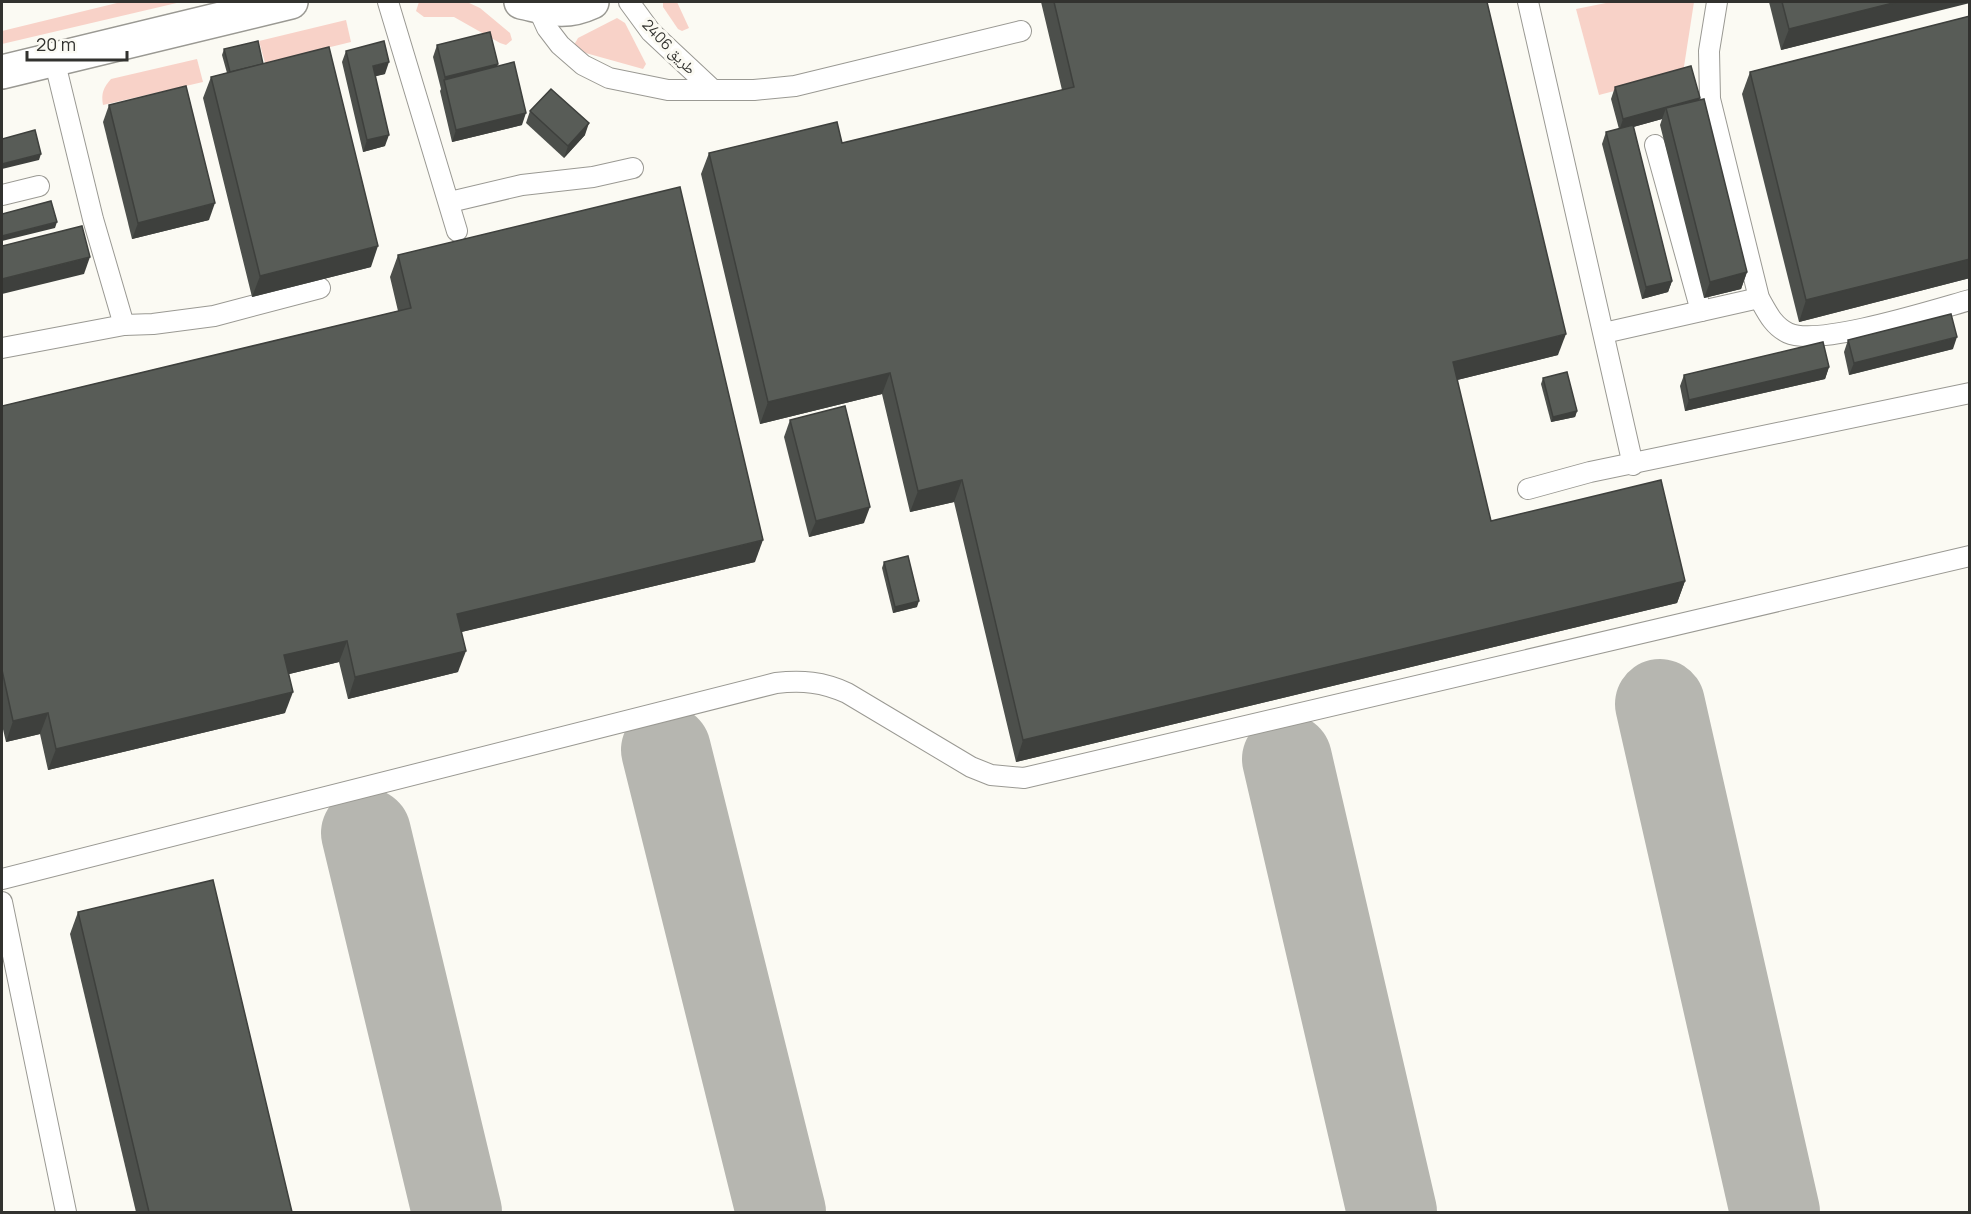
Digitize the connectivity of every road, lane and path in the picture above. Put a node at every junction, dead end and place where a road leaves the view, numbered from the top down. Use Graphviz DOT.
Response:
graph roads {
  1 [pos="291,2"];
  2 [pos="388,2"];
  3 [pos="592,2"];
  4 [pos="629,2"];
  5 [pos="1528,2"];
  6 [pos="1717,2"];
  7 [pos="526,3"];
  8 [pos="211,11"];
  9 [pos="1021,32"];
  10 [pos="54,58"];
  11 [pos="2,72"];
  12 [pos="712,89"];
  13 [pos="1655,146"];
  14 [pos="633,168"];
  15 [pos="39,186"];
  16 [pos="2,195"];
  17 [pos="450,202"];
  18 [pos="457,231"];
  19 [pos="320,288"];
  20 [pos="1760,298"];
  21 [pos="1970,300"];
  22 [pos="1701,311"];
  23 [pos="124,325"];
  24 [pos="1604,333"];
  25 [pos="2,348"];
  26 [pos="1970,393"];
  27 [pos="1633,465"];
  28 [pos="1528,489"];
  29 [pos="1970,556"];
  30 [pos="2,879"];
  31 [pos="2,902"];
  32 [pos="66,1212"];
  1 -- 8 [label="street"];
  2 -- 17 [label="lane"];
  3 -- 7 [label="street"];
  4 -- 12 [label="lane, طريق 2406"];
  5 -- 24 [label="lane"];
  6 -- 20 [label="lane"];
  7 -- 12 [label="lane"];
  8 -- 10 [label="street"];
  9 -- 12 [label="lane"];
  10 -- 11 [label="street"];
  10 -- 23 [label="lane"];
  13 -- 22 [label="lane"];
  14 -- 17 [label="lane"];
  15 -- 16 [label="lane"];
  17 -- 18 [label="lane"];
  19 -- 23 [label="lane"];
  20 -- 21 [label="lane"];
  20 -- 22 [label="lane"];
  22 -- 24 [label="lane"];
  23 -- 25 [label="lane"];
  24 -- 27 [label="lane"];
  26 -- 27 [label="lane"];
  27 -- 28 [label="lane"];
  29 -- 30 [label="lane"];
  31 -- 32 [label="lane"];
}
